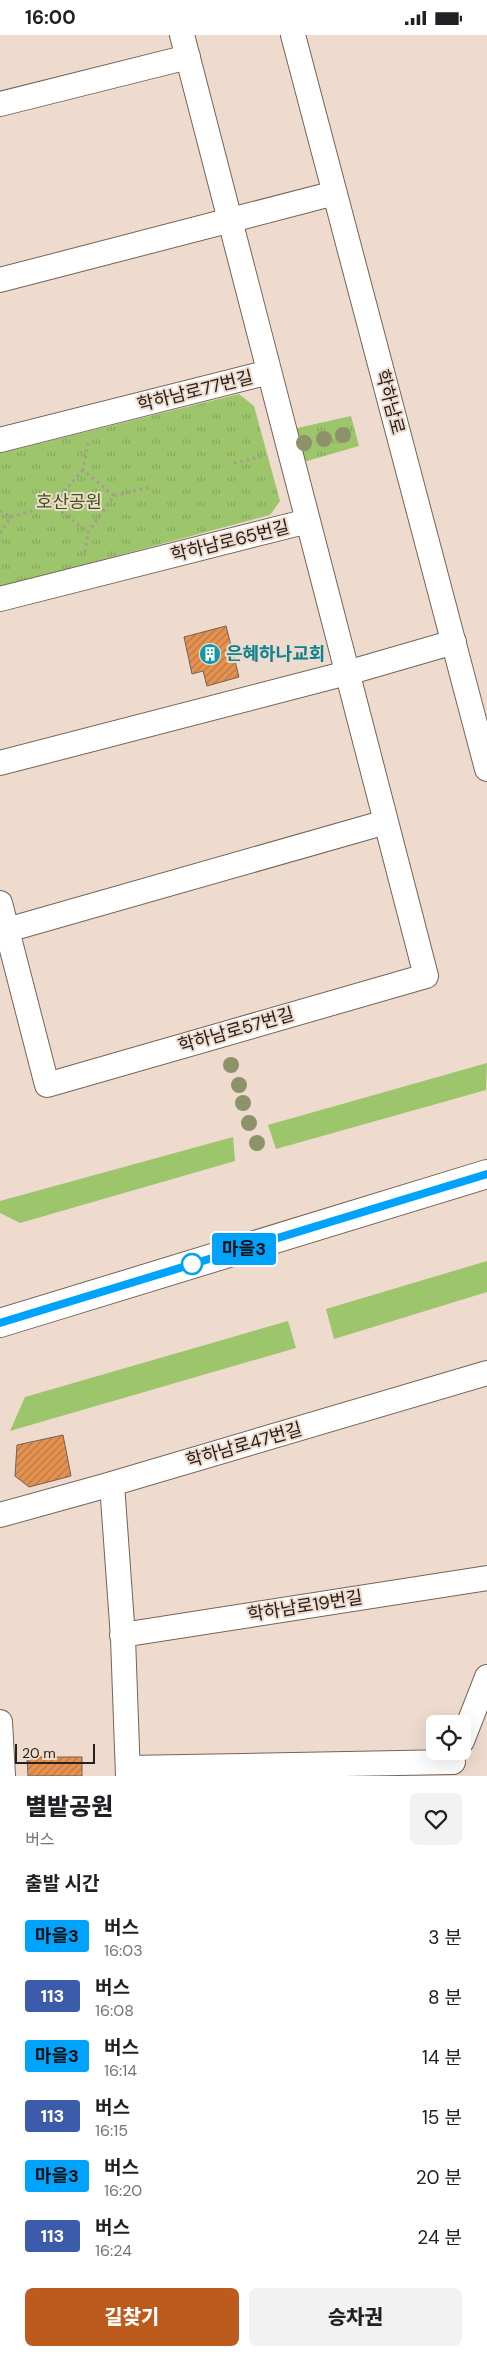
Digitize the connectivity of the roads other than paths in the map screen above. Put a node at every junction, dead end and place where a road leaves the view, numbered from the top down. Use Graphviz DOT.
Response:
graph roads {
  1 [pos="293,35"];
  2 [pos="185,46"];
  3 [pos="0,104"];
  4 [pos="335,193"];
  5 [pos="231,222"];
  6 [pos="0,280"];
  7 [pos="269,372"];
  8 [pos="0,440"];
  9 [pos="308,521"];
  10 [pos="0,599"];
  11 [pos="454,643"];
  12 [pos="347,673"];
  13 [pos="481,723"];
  14 [pos="0,763"];
  15 [pos="487,769"];
  16 [pos="386,822"];
  17 [pos="0,903"];
  18 [pos="7,930"];
  19 [pos="426,976"];
  20 [pos="487,1174"];
  21 [pos="0,1323"];
  22 [pos="487,1373"];
  23 [pos="112,1484"];
  24 [pos="0,1515"];
  25 [pos="487,1578"];
  26 [pos="122,1635"];
  27 [pos="487,1677"];
  28 [pos="471,1717"];
  29 [pos="0,1732"];
  30 [pos="426,1758"];
  31 [pos="128,1772"];
  32 [pos="3,1776"];
  1 -- 4 [label="street, 학하남로"];
  2 -- 3 [label="street"];
  2 -- 5 [label="street, 학하남로77번길"];
  4 -- 5 [label="street"];
  4 -- 11 [label="street, 학하남로"];
  5 -- 6 [label="street"];
  5 -- 7 [label="street, 학하남로77번길"];
  7 -- 8 [label="street, 학하남로77번길"];
  7 -- 9 [label="street"];
  9 -- 10 [label="street, 학하남로65번길"];
  9 -- 12 [label="street, 학하남로65번길"];
  11 -- 12 [label="street"];
  11 -- 13 [label="street, 학하남로"];
  12 -- 14 [label="street"];
  12 -- 16 [label="street, 학하남로65번길"];
  13 -- 15 [label="street, 학하남로"];
  16 -- 18 [label="street"];
  16 -- 19 [label="street, 학하남로65번길"];
  17 -- 18 [label="street"];
  18 -- 19 [label="street, 학하남로57번길"];
  20 -- 21 [label="street"];
  22 -- 23 [label="street, 학하남로47번길"];
  23 -- 24 [label="street, 학하남로47번길"];
  23 -- 26 [label="street"];
  25 -- 26 [label="street, 학하남로19번길"];
  26 -- 31 [label="street"];
  27 -- 28 [label="street"];
  29 -- 32 [label="street"];
  30 -- 31 [label="street"];
}
